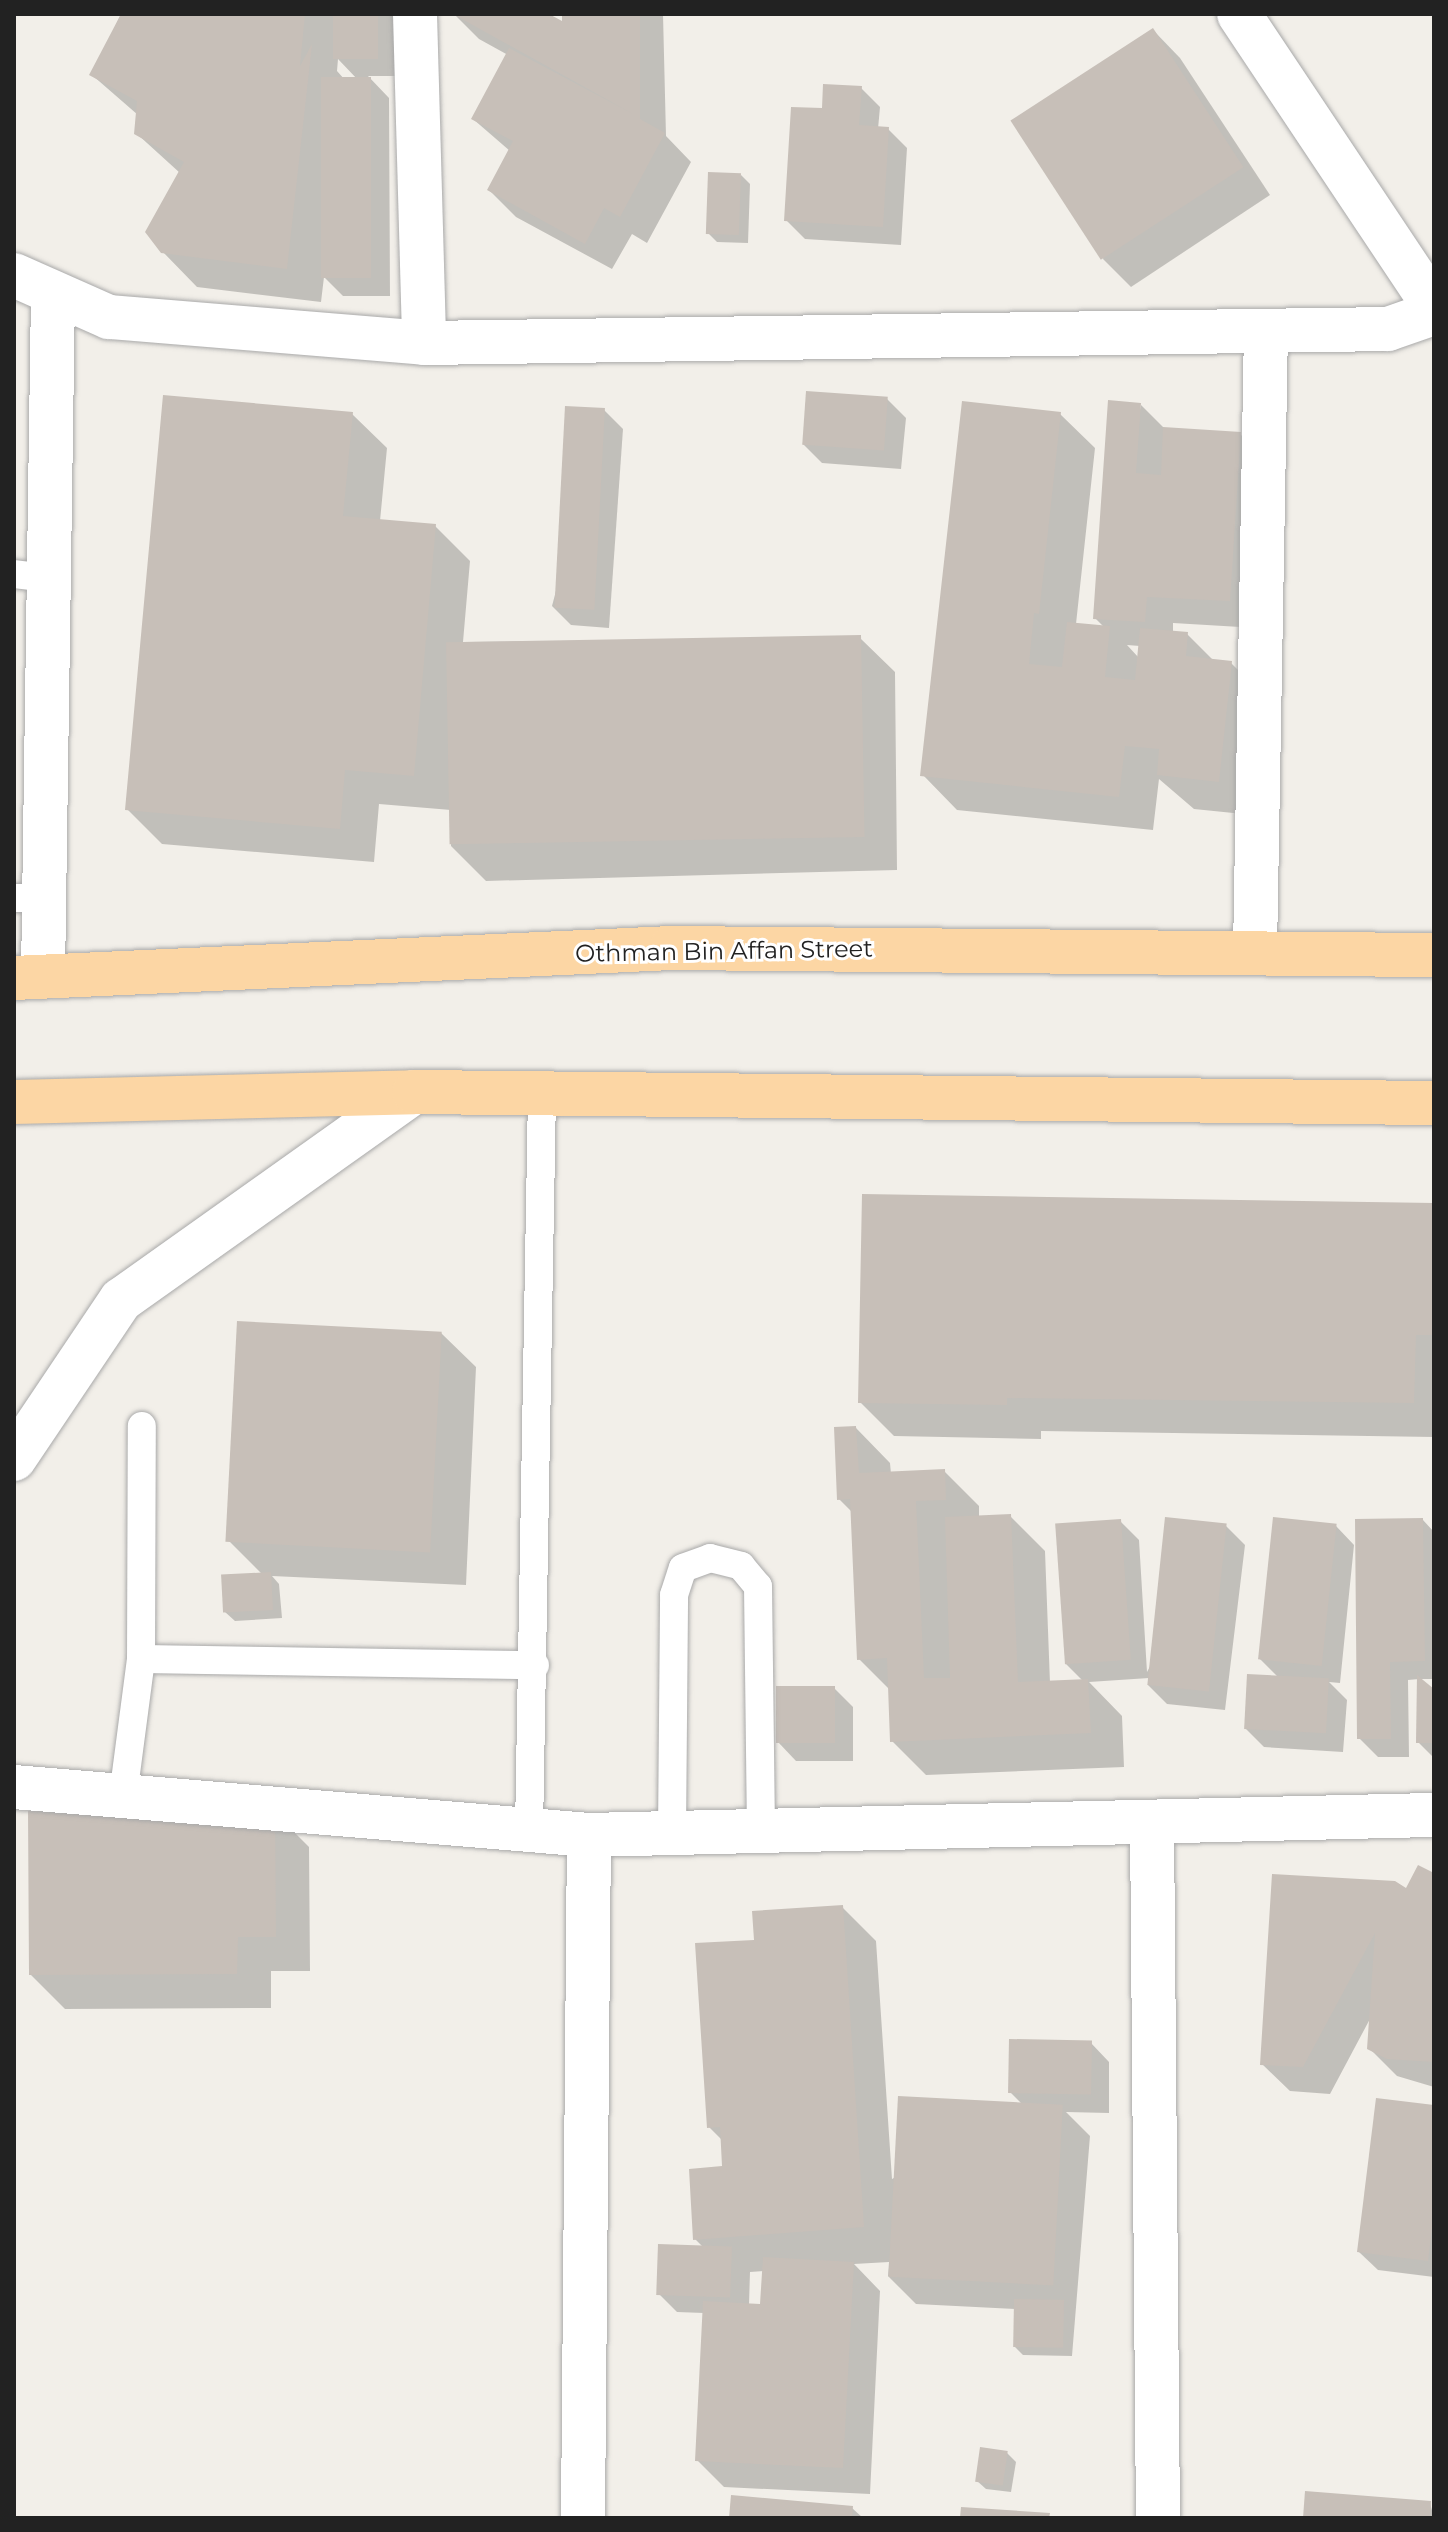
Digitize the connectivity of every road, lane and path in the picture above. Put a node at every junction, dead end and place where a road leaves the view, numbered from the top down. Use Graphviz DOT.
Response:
graph roads {
  1 [pos="415,14"];
  2 [pos="1239,14"];
  3 [pos="14,275"];
  4 [pos="53,293"];
  5 [pos="1434,306"];
  6 [pos="1434,313"];
  7 [pos="1266,331"];
  8 [pos="424,343"];
  9 [pos="31,576"];
  10 [pos="29,898"];
  11 [pos="1255,952"];
  12 [pos="1434,955"];
  13 [pos="28,977"];
  14 [pos="414,1092"];
  15 [pos="542,1094"];
  16 [pos="14,1102"];
  17 [pos="1434,1103"];
  18 [pos="142,1426"];
  19 [pos="14,1459"];
  20 [pos="141,1659"];
  21 [pos="535,1665"];
  22 [pos="14,1787"];
  23 [pos="123,1796"];
  24 [pos="1434,1815"];
  25 [pos="1152,1822"];
  26 [pos="761,1830"];
  27 [pos="529,1831"];
  28 [pos="672,1833"];
  29 [pos="589,1835"];
  30 [pos="583,2518"];
  31 [pos="1158,2518"];
  1 -- 8 [label="street"];
  2 -- 5 [label="street"];
  3 -- 4 [label="street"];
  4 -- 8 [label="street"];
  4 -- 9 [label="street"];
  6 -- 7 [label="street"];
  7 -- 8 [label="street"];
  7 -- 11 [label="street"];
  9 -- 10 [label="street"];
  10 -- 13 [label="street"];
  11 -- 12 [label="main road, Othman Bin Affan Street"];
  11 -- 13 [label="main road, Othman Bin Affan Street"];
  14 -- 15 [label="main road"];
  14 -- 16 [label="main road"];
  14 -- 19 [label="street"];
  15 -- 17 [label="main road"];
  15 -- 21 [label="lane"];
  18 -- 20 [label="lane"];
  20 -- 21 [label="lane"];
  20 -- 23 [label="lane"];
  21 -- 27 [label="lane"];
  22 -- 23 [label="street"];
  23 -- 27 [label="street"];
  24 -- 25 [label="street"];
  25 -- 26 [label="street"];
  25 -- 31 [label="street"];
  26 -- 28 [label="street"];
  26 -- 28 [label="lane"];
  27 -- 29 [label="street"];
  28 -- 29 [label="street"];
  29 -- 30 [label="street"];
}
